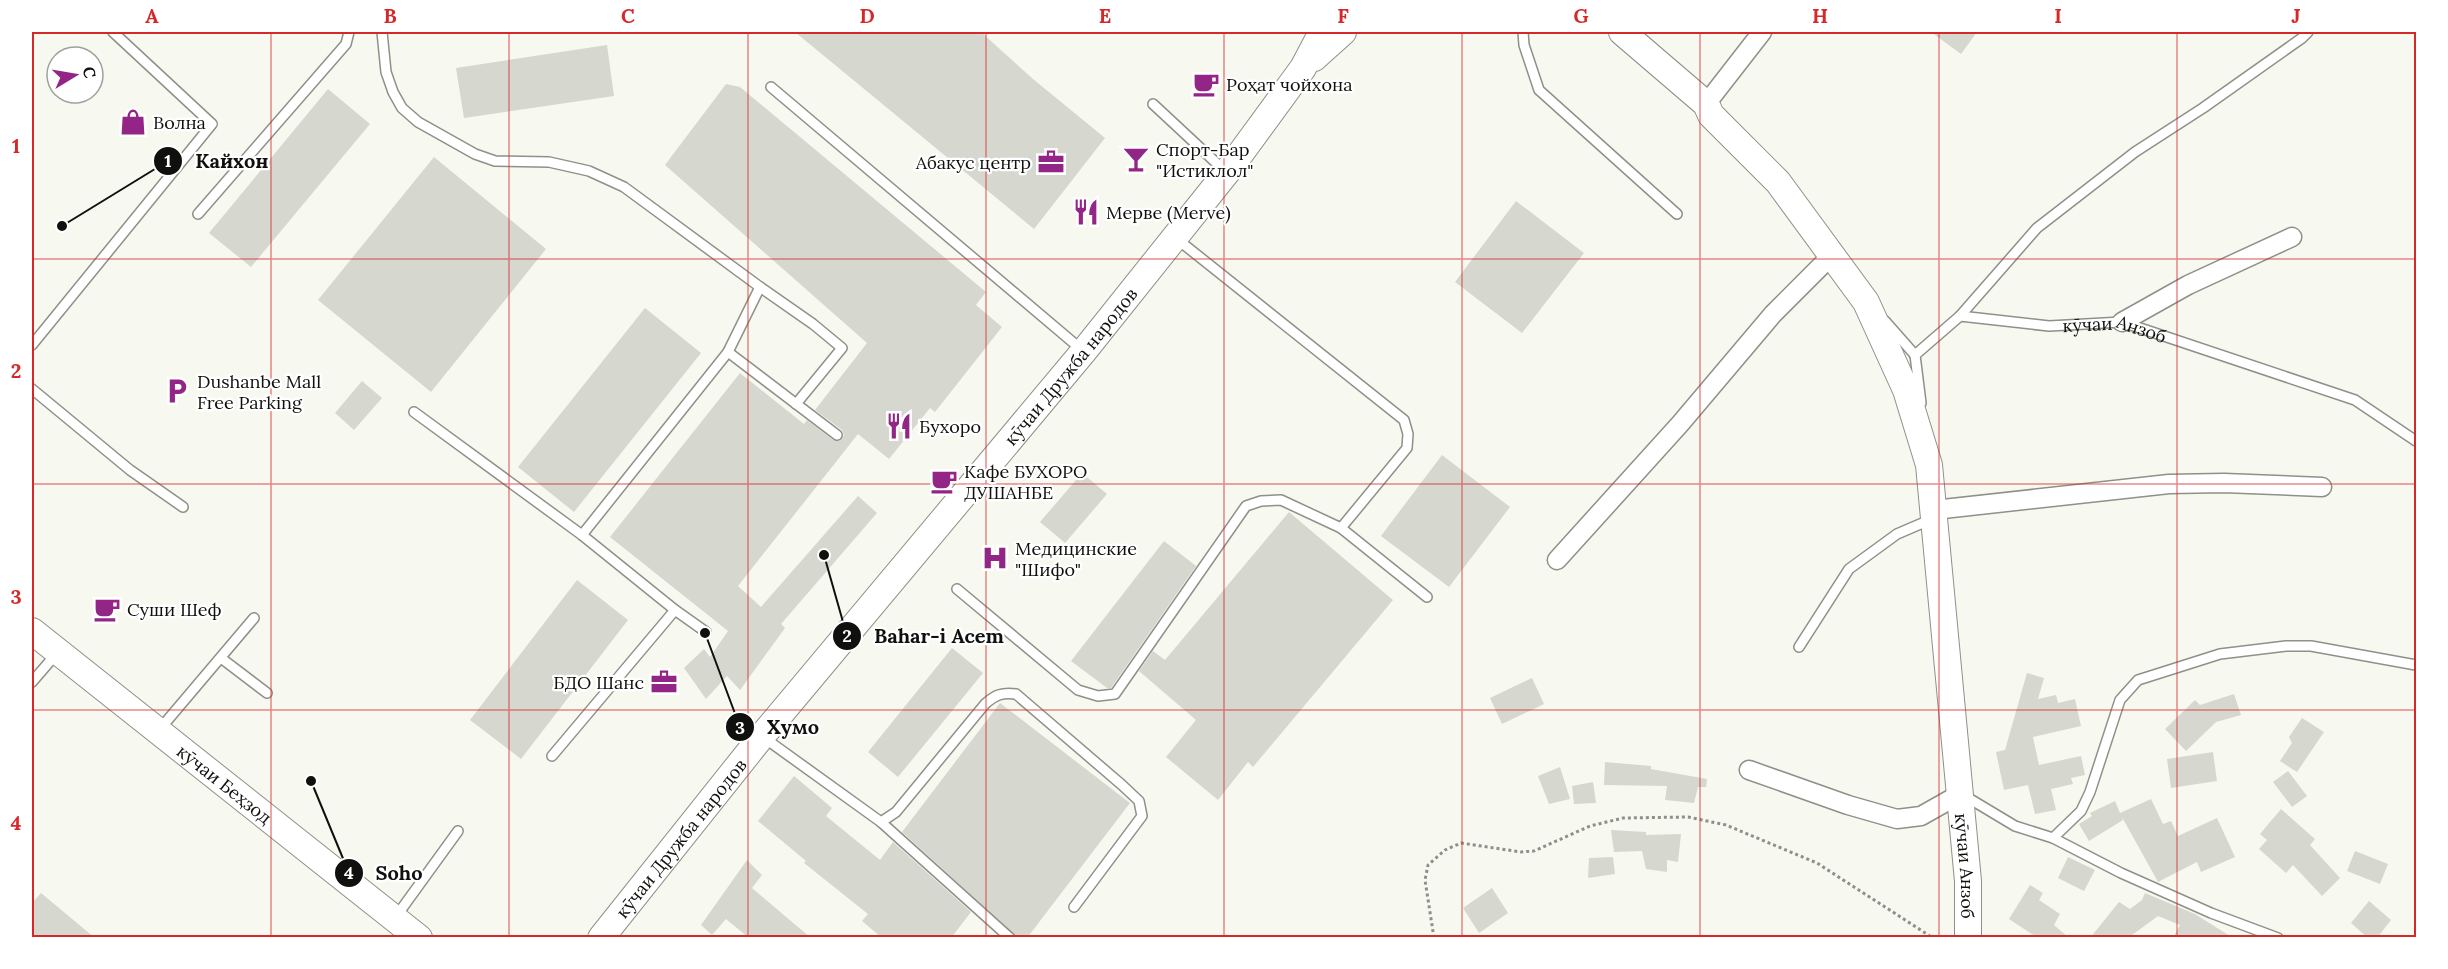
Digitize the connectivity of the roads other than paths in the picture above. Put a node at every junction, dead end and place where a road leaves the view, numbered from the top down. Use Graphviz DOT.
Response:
graph roads {
  1 [pos="112,32"];
  2 [pos="349,32"];
  3 [pos="382,32"];
  4 [pos="1323,32"];
  5 [pos="1343,32"];
  6 [pos="1523,32"];
  7 [pos="1622,32"];
  8 [pos="1762,32"];
  9 [pos="2308,32"];
  10 [pos="1303,68"];
  11 [pos="771,87"];
  12 [pos="1153,104"];
  13 [pos="1706,104"];
  14 [pos="1227,172"];
  15 [pos="198,214"];
  16 [pos="1677,214"];
  17 [pos="1175,237"];
  18 [pos="2292,237"];
  19 [pos="1832,255"];
  20 [pos="760,287"];
  21 [pos="1866,302"];
  22 [pos="1960,316"];
  23 [pos="2122,322"];
  24 [pos="32,345"];
  25 [pos="1084,351"];
  26 [pos="728,352"];
  27 [pos="1915,355"];
  28 [pos="32,389"];
  29 [pos="796,404"];
  30 [pos="414,412"];
  31 [pos="837,435"];
  32 [pos="2416,441"];
  33 [pos="1929,465"];
  34 [pos="2322,487"];
  35 [pos="183,507"];
  36 [pos="1934,514"];
  37 [pos="1341,528"];
  38 [pos="582,535"];
  39 [pos="1557,560"];
  40 [pos="957,589"];
  41 [pos="1427,597"];
  42 [pos="675,610"];
  43 [pos="254,618"];
  44 [pos="32,631"];
  45 [pos="706,632"];
  46 [pos="1799,647"];
  47 [pos="59,651"];
  48 [pos="220,658"];
  49 [pos="2416,665"];
  50 [pos="32,682"];
  51 [pos="267,693"];
  52 [pos="159,731"];
  53 [pos="762,736"];
  54 [pos="552,756"];
  55 [pos="1749,770"];
  56 [pos="1960,794"];
  57 [pos="881,822"];
  58 [pos="458,831"];
  59 [pos="2053,838"];
  60 [pos="1074,907"];
  61 [pos="395,918"];
  62 [pos="419,938"];
  63 [pos="601,938"];
  64 [pos="1010,938"];
  65 [pos="1968,938"];
  66 [pos="2278,938"];
  1 -- 24 [label="lane"];
  2 -- 15 [label="lane"];
  3 -- 20 [label="lane"];
  4 -- 10 [label="street"];
  5 -- 10 [label="street"];
  6 -- 16 [label="lane"];
  7 -- 13 [label="street, кӯчаи Анзоб"];
  8 -- 13 [label="street"];
  9 -- 22 [label="lane"];
  10 -- 14 [label="street, кӯчаи Дружба народов"];
  11 -- 25 [label="lane"];
  12 -- 14 [label="lane"];
  13 -- 19 [label="street, кӯчаи Анзоб"];
  14 -- 17 [label="street, кӯчаи Дружба народов"];
  17 -- 25 [label="street, кӯчаи Дружба народов"];
  17 -- 37 [label="lane"];
  18 -- 23 [label="street"];
  19 -- 21 [label="street, кӯчаи Анзоб"];
  19 -- 39 [label="street"];
  20 -- 26 [label="lane"];
  20 -- 29 [label="lane"];
  21 -- 27 [label="lane"];
  21 -- 33 [label="street, кӯчаи Анзоб"];
  22 -- 23 [label="lane, кӯчаи Анзоб"];
  22 -- 27 [label="lane"];
  23 -- 32 [label="lane, кӯчаи Анзоб"];
  25 -- 53 [label="street, кӯчаи Дружба народов"];
  26 -- 29 [label="lane"];
  26 -- 38 [label="lane"];
  27 -- 33 [label="lane, кӯчаи Анзоб"];
  28 -- 35 [label="lane"];
  29 -- 31 [label="lane"];
  30 -- 38 [label="lane"];
  33 -- 36 [label="street, кӯчаи Анзоб"];
  34 -- 36 [label="street"];
  36 -- 46 [label="lane"];
  36 -- 56 [label="street, кӯчаи Анзоб"];
  37 -- 40 [label="lane"];
  37 -- 41 [label="lane"];
  38 -- 42 [label="lane"];
  42 -- 45 [label="lane"];
  42 -- 54 [label="lane"];
  43 -- 48 [label="lane"];
  44 -- 47 [label="street, кӯчаи Беҳзод"];
  47 -- 50 [label="lane"];
  47 -- 52 [label="street, кӯчаи Беҳзод"];
  48 -- 51 [label="lane"];
  48 -- 52 [label="lane"];
  49 -- 59 [label="lane"];
  52 -- 61 [label="street, кӯчаи Беҳзод"];
  53 -- 57 [label="lane"];
  53 -- 63 [label="street, кӯчаи Дружба народов"];
  55 -- 56 [label="street"];
  56 -- 59 [label="lane, кӯчаи Анзоб"];
  56 -- 65 [label="street, кӯчаи Анзоб"];
  57 -- 60 [label="lane"];
  57 -- 64 [label="lane"];
  58 -- 61 [label="lane"];
  59 -- 66 [label="lane, кӯчаи Анзоб"];
  61 -- 62 [label="street, кӯчаи Беҳзод"];
}
